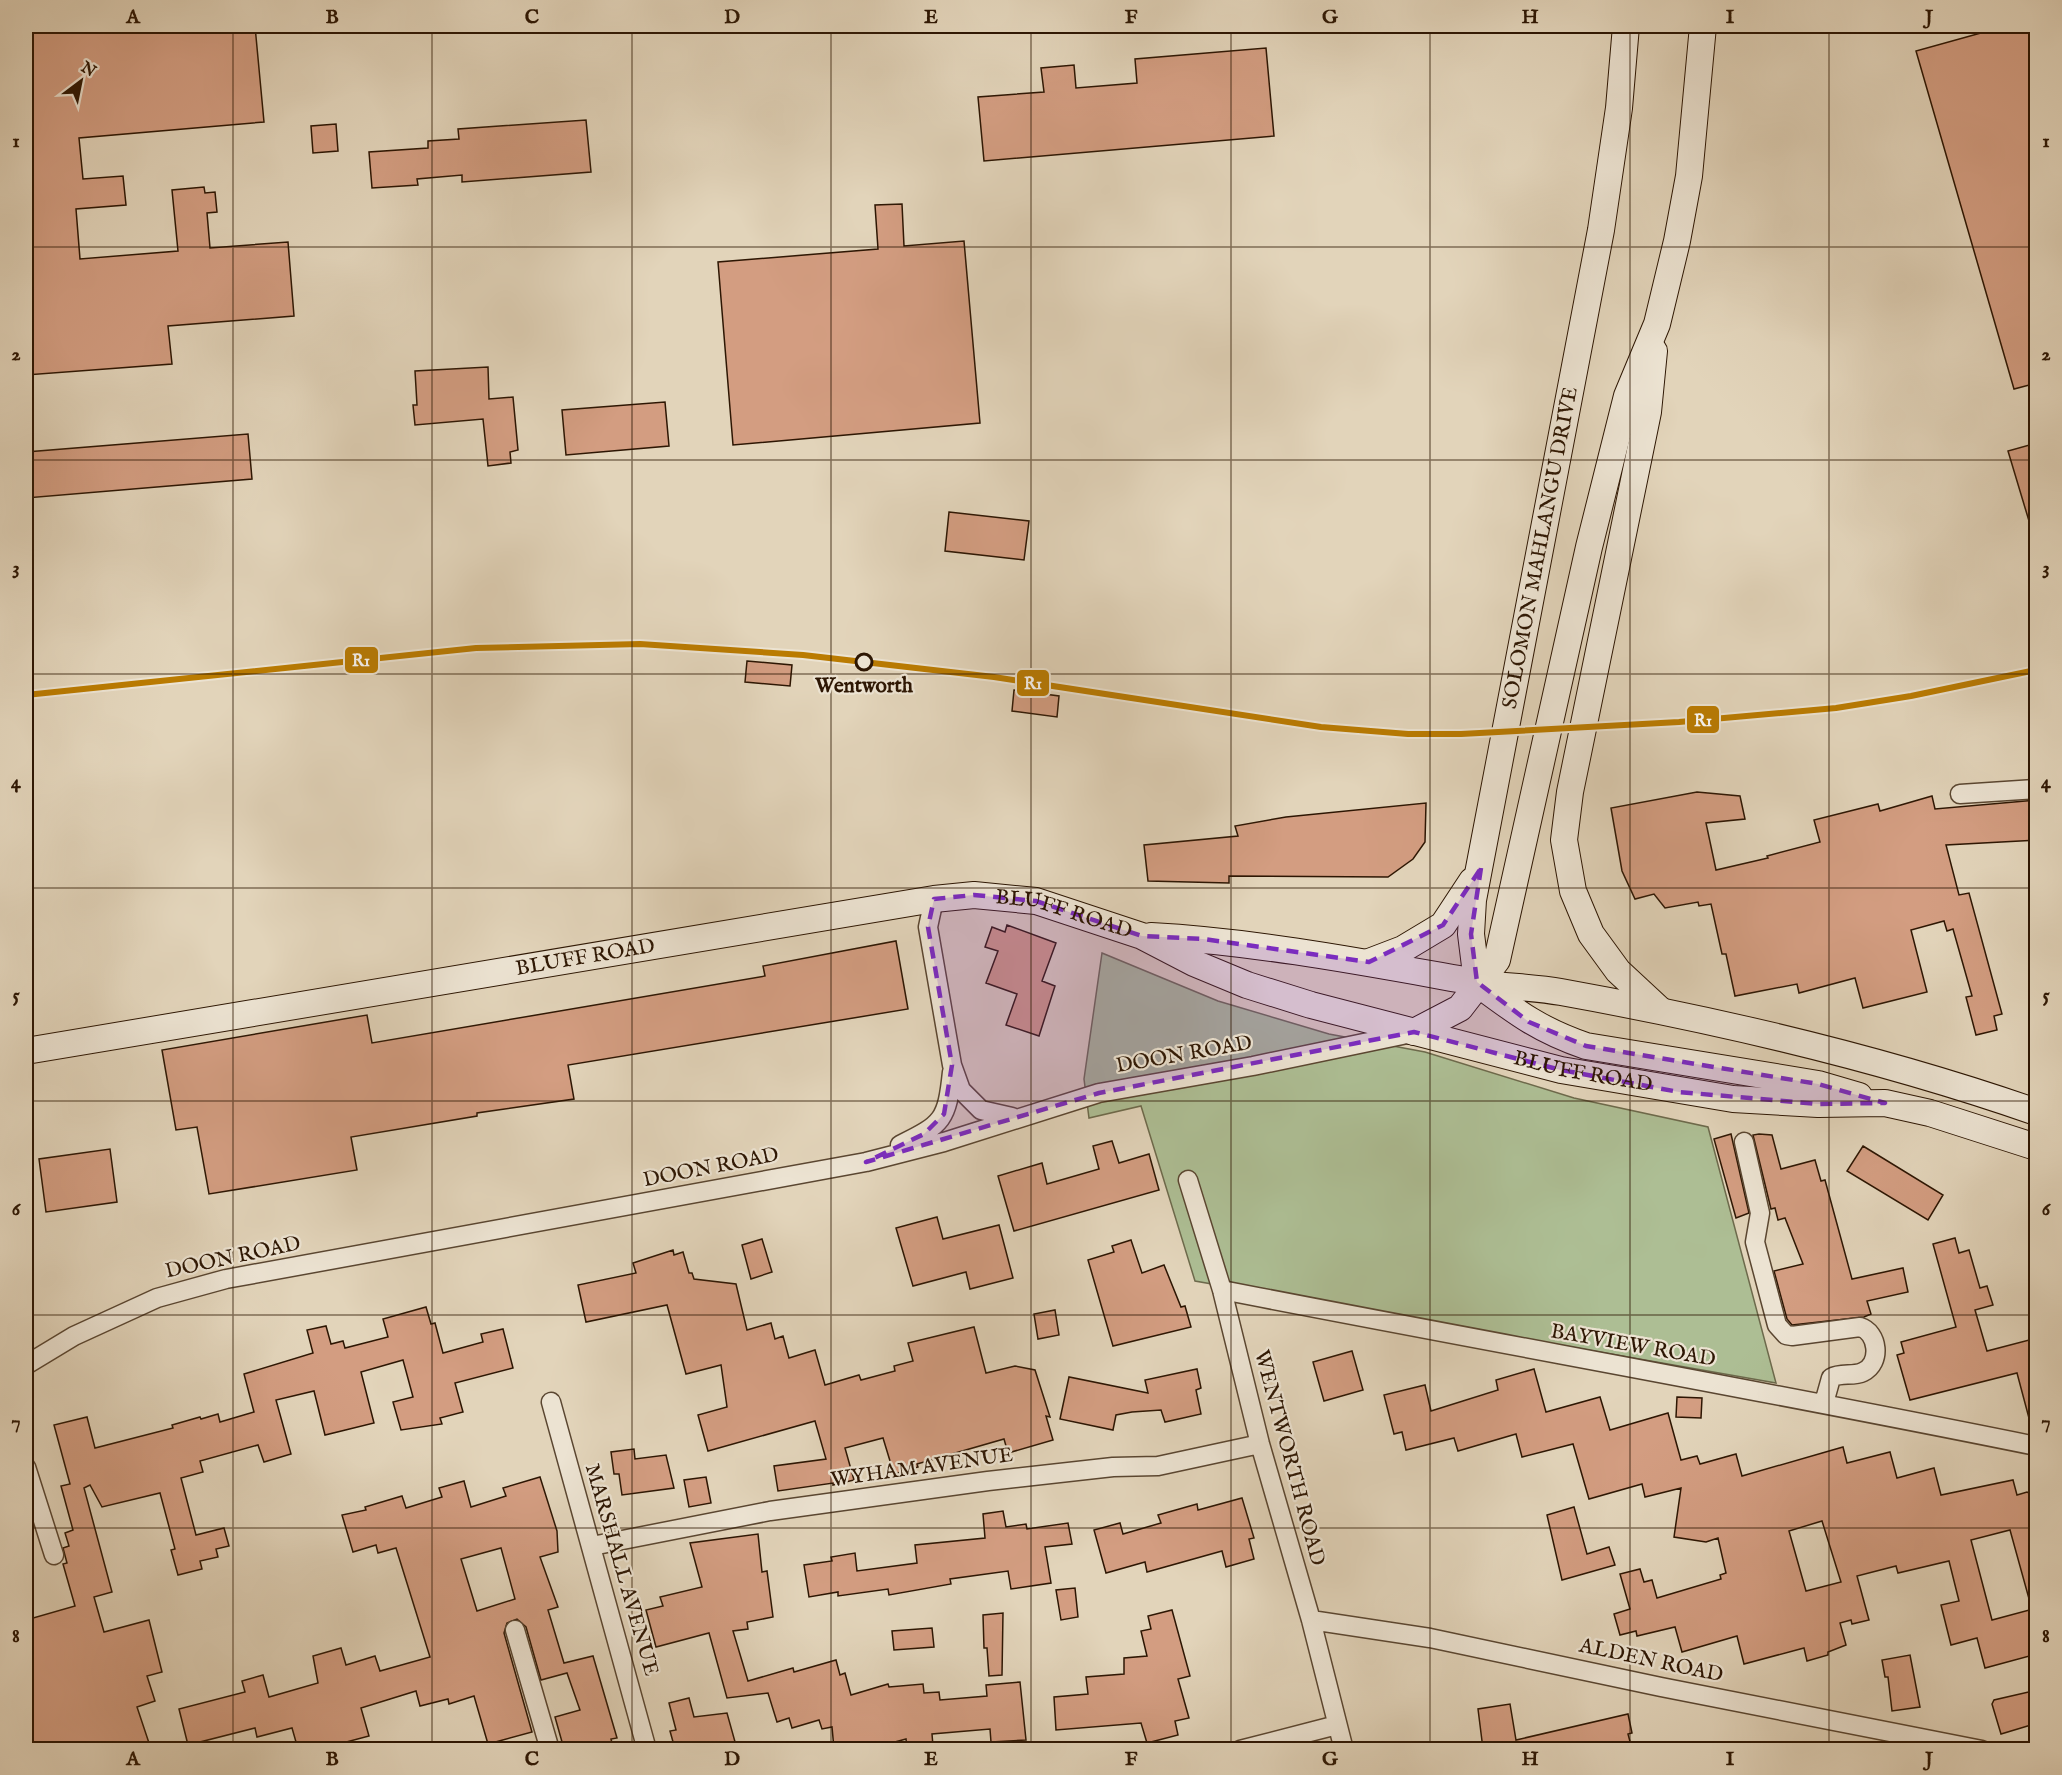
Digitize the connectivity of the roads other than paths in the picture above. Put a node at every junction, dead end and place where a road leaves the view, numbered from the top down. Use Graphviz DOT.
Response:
graph roads {
  1 [pos="1626,26"];
  2 [pos="1703,26"];
  3 [pos="1657,324"];
  4 [pos="2037,789"];
  5 [pos="1960,794"];
  6 [pos="1480,868"];
  7 [pos="934,899"];
  8 [pos="1142,936"];
  9 [pos="1368,962"];
  10 [pos="1477,982"];
  11 [pos="1660,1010"];
  12 [pos="1414,1032"];
  13 [pos="26,1051"];
  14 [pos="952,1065"];
  15 [pos="1885,1103"];
  16 [pos="2037,1112"];
  17 [pos="1018,1118"];
  18 [pos="1744,1142"];
  19 [pos="2037,1147"];
  20 [pos="866,1162"];
  21 [pos="1188,1180"];
  22 [pos="1222,1290"];
  23 [pos="26,1365"];
  24 [pos="551,1402"];
  25 [pos="1824,1403"];
  26 [pos="1260,1444"];
  27 [pos="2037,1446"];
  28 [pos="26,1467"];
  29 [pos="592,1546"];
  30 [pos="54,1555"];
  31 [pos="1311,1620"];
  32 [pos="515,1630"];
  33 [pos="1337,1725"];
  34 [pos="550,1749"];
  35 [pos="647,1749"];
  36 [pos="1240,1749"];
  37 [pos="1344,1749"];
  38 [pos="1982,1749"];
  1 -- 6 [label="main road, SOLOMON MAHLANGU DRIVE"];
  2 -- 3 [label="main road, SOLOMON MAHLANGU DRIVE"];
  3 -- 10 [label="main road, SOLOMON MAHLANGU DRIVE"];
  3 -- 11 [label="main road"];
  4 -- 5 [label="street"];
  6 -- 9 [label="main road"];
  6 -- 10 [label="main road, SOLOMON MAHLANGU DRIVE"];
  7 -- 8 [label="main road, BLUFF ROAD"];
  7 -- 13 [label="main road, BLUFF ROAD"];
  7 -- 14 [label="street"];
  8 -- 9 [label="main road, BLUFF ROAD"];
  8 -- 12 [label="main road, BLUFF ROAD"];
  9 -- 10 [label="main road, BLUFF ROAD"];
  10 -- 11 [label="main road, BLUFF ROAD"];
  10 -- 12 [label="main road"];
  10 -- 15 [label="main road"];
  11 -- 16 [label="main road, BLUFF ROAD"];
  12 -- 15 [label="main road, BLUFF ROAD"];
  12 -- 17 [label="street, DOON ROAD"];
  14 -- 17 [label="street"];
  14 -- 20 [label="street"];
  15 -- 19 [label="main road, BLUFF ROAD"];
  17 -- 20 [label="street, DOON ROAD"];
  18 -- 25 [label="street"];
  20 -- 23 [label="street, DOON ROAD"];
  21 -- 22 [label="street, WENTWORTH ROAD"];
  22 -- 25 [label="street, BAYVIEW ROAD"];
  22 -- 26 [label="street, WENTWORTH ROAD"];
  24 -- 29 [label="street, MARSHALL AVENUE"];
  25 -- 27 [label="street, BAYVIEW ROAD"];
  26 -- 29 [label="street, WYHAM AVENUE"];
  26 -- 31 [label="street, WENTWORTH ROAD"];
  28 -- 30 [label="street"];
  29 -- 35 [label="street, MARSHALL AVENUE"];
  31 -- 33 [label="street, WENTWORTH ROAD"];
  31 -- 38 [label="street, ALDEN ROAD"];
  32 -- 34 [label="street"];
  33 -- 36 [label="street"];
  33 -- 37 [label="street, WENTWORTH ROAD"];
}
